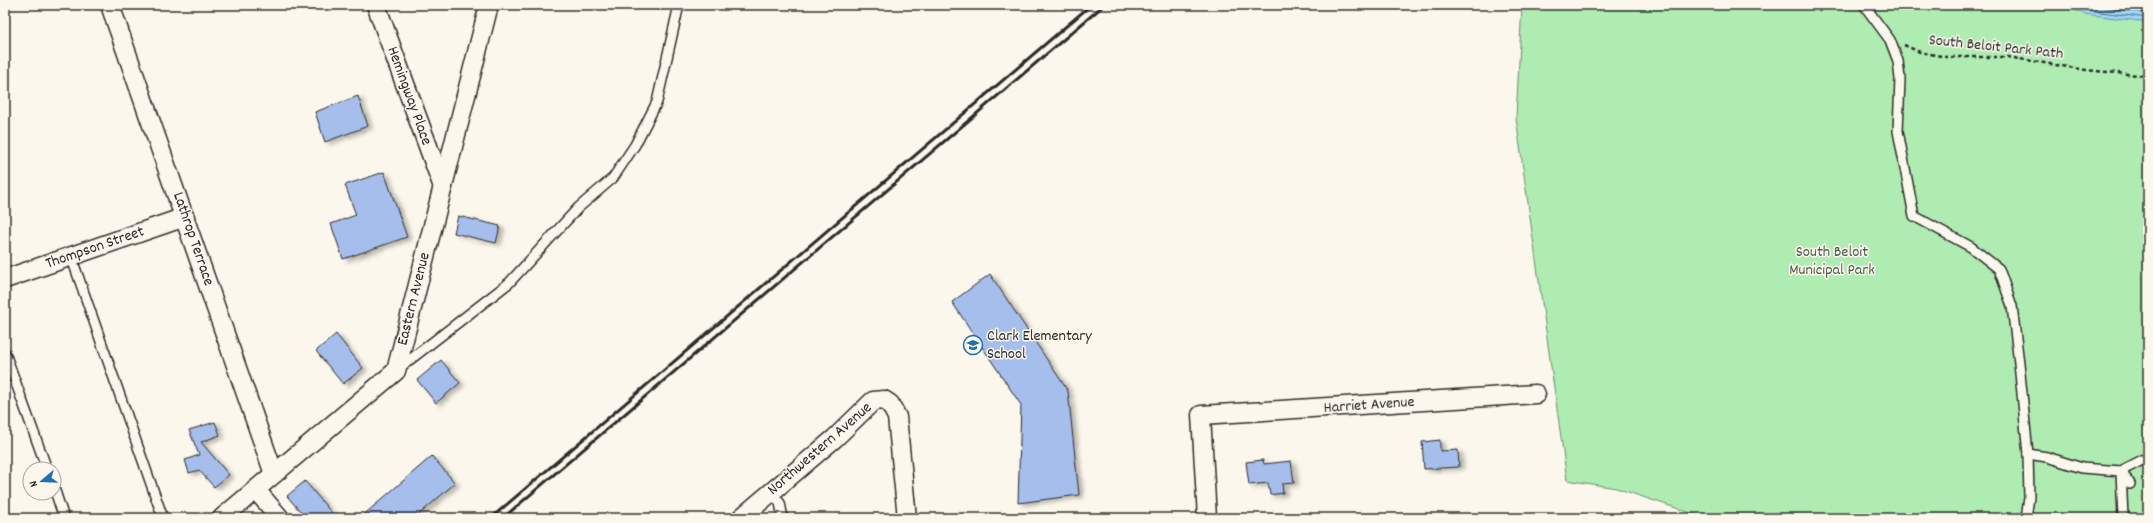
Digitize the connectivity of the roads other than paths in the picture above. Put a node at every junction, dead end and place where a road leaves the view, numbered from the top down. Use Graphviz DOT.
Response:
graph roads {
  1 [pos="110,5"];
  2 [pos="376,5"];
  3 [pos="489,5"];
  4 [pos="679,5"];
  5 [pos="1864,5"];
  6 [pos="443,187"];
  7 [pos="185,217"];
  8 [pos="71,256"];
  9 [pos="5,279"];
  10 [pos="5,353"];
  11 [pos="396,371"];
  12 [pos="1536,394"];
  13 [pos="2028,454"];
  14 [pos="2148,457"];
  15 [pos="44,461"];
  16 [pos="2121,471"];
  17 [pos="274,474"];
  18 [pos="2130,484"];
  19 [pos="256,490"];
  20 [pos="771,492"];
  21 [pos="58,501"];
  22 [pos="64,518"];
  23 [pos="163,518"];
  24 [pos="222,518"];
  25 [pos="280,518"];
  26 [pos="741,518"];
  27 [pos="783,518"];
  28 [pos="906,518"];
  29 [pos="1207,518"];
  30 [pos="2026,518"];
  31 [pos="2123,518"];
  1 -- 7 [label="street, Lathrop Terrace"];
  2 -- 6 [label="street, Hemingway Place"];
  3 -- 6 [label="street, Eastern Avenue"];
  4 -- 11 [label="lane"];
  5 -- 13 [label="lane"];
  6 -- 11 [label="street, Eastern Avenue"];
  7 -- 8 [label="street, Thompson Street"];
  7 -- 17 [label="street, Lathrop Terrace"];
  8 -- 9 [label="street, Thompson Street"];
  8 -- 23 [label="lane"];
  10 -- 15 [label="lane"];
  11 -- 17 [label="street"];
  12 -- 29 [label="street, Harriet Avenue"];
  13 -- 16 [label="lane"];
  13 -- 30 [label="lane"];
  14 -- 16 [label="lane"];
  16 -- 18 [label="lane"];
  16 -- 31 [label="lane"];
  17 -- 19 [label="street"];
  19 -- 24 [label="street"];
  19 -- 25 [label="street"];
  20 -- 26 [label="street, Northwestern Avenue"];
  20 -- 27 [label="lane"];
  20 -- 28 [label="street, Northwestern Avenue"];
  21 -- 22 [label="lane"];
}
